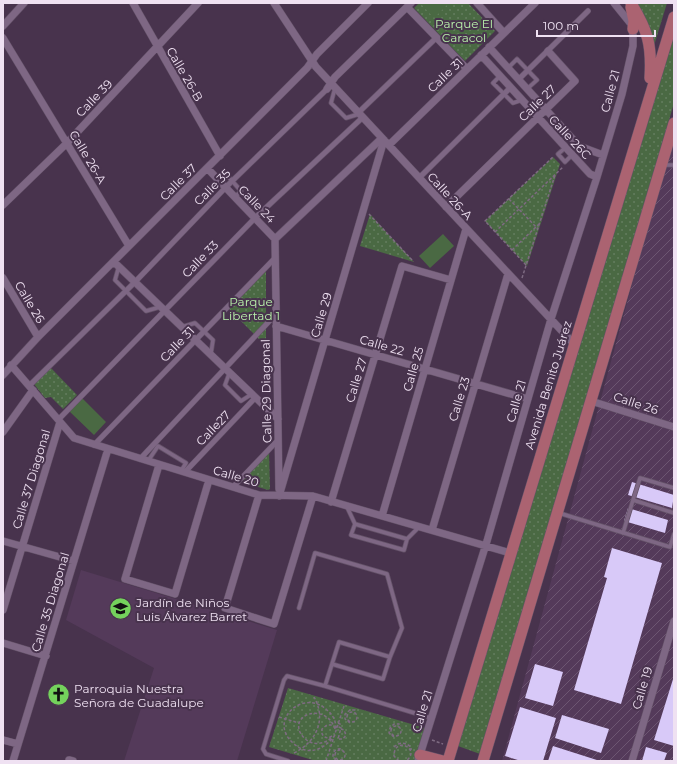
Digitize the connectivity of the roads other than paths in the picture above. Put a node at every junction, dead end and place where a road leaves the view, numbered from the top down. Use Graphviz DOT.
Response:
graph roads {
  1 [pos="24,3"];
  2 [pos="133,3"];
  3 [pos="198,3"];
  4 [pos="274,3"];
  5 [pos="368,3"];
  6 [pos="476,3"];
  7 [pos="535,3"];
  8 [pos="614,3"];
  9 [pos="631,3"];
  10 [pos="409,5"];
  11 [pos="588,11"];
  12 [pos="674,17"];
  13 [pos="3,26"];
  14 [pos="633,29"];
  15 [pos="504,32"];
  16 [pos="3,38"];
  17 [pos="436,38"];
  18 [pos="489,47"];
  19 [pos="157,48"];
  20 [pos="548,51"];
  21 [pos="481,55"];
  22 [pos="312,61"];
  23 [pos="508,68"];
  24 [pos="466,69"];
  25 [pos="528,71"];
  26 [pos="500,76"];
  27 [pos="519,79"];
  28 [pos="331,87"];
  29 [pos="510,88"];
  30 [pos="528,89"];
  31 [pos="504,94"];
  32 [pos="650,95"];
  33 [pos="522,100"];
  34 [pos="546,110"];
  35 [pos="360,115"];
  36 [pos="538,118"];
  37 [pos="674,124"];
  38 [pos="385,141"];
  39 [pos="67,142"];
  40 [pos="603,155"];
  41 [pos="220,156"];
  42 [pos="662,165"];
  43 [pos="674,165"];
  44 [pos="208,168"];
  45 [pos="597,177"];
  46 [pos="419,178"];
  47 [pos="219,180"];
  48 [pos="232,181"];
  49 [pos="226,187"];
  50 [pos="235,197"];
  51 [pos="3,205"];
  52 [pos="446,207"];
  53 [pos="255,218"];
  54 [pos="466,229"];
  55 [pos="275,239"];
  56 [pos="129,246"];
  57 [pos="275,258"];
  58 [pos="117,264"];
  59 [pos="508,274"];
  60 [pos="3,278"];
  61 [pos="451,280"];
  62 [pos="135,282"];
  63 [pos="126,291"];
  64 [pos="163,309"];
  65 [pos="276,314"];
  66 [pos="550,319"];
  67 [pos="276,326"];
  68 [pos="182,327"];
  69 [pos="204,331"];
  70 [pos="38,337"];
  71 [pos="195,340"];
  72 [pos="325,340"];
  73 [pos="574,344"];
  74 [pos="210,354"];
  75 [pos="376,354"];
  76 [pos="11,366"];
  77 [pos="425,369"];
  78 [pos="227,371"];
  79 [pos="3,374"];
  80 [pos="475,383"];
  81 [pos="31,388"];
  82 [pos="254,396"];
  83 [pos="528,399"];
  84 [pos="591,400"];
  85 [pos="278,419"];
  86 [pos="59,421"];
  87 [pos="674,427"];
  88 [pos="3,432"];
  89 [pos="278,440"];
  90 [pos="94,444"];
  91 [pos="108,449"];
  92 [pos="140,459"];
  93 [pos="148,461"];
  94 [pos="159,465"];
  95 [pos="183,472"];
  96 [pos="208,480"];
  97 [pos="233,487"];
  98 [pos="674,488"];
  99 [pos="259,495"];
  100 [pos="279,496"];
  101 [pos="313,496"];
  102 [pos="633,500"];
  103 [pos="331,502"];
  104 [pos="346,506"];
  105 [pos="558,513"];
  106 [pos="674,513"];
  107 [pos="382,516"];
  108 [pos="354,524"];
  109 [pos="419,527"];
  110 [pos="432,530"];
  111 [pos="623,533"];
  112 [pos="674,534"];
  113 [pos="407,539"];
  114 [pos="3,541"];
  115 [pos="486,546"];
  116 [pos="22,547"];
  117 [pos="510,553"];
  118 [pos="74,561"];
  119 [pos="299,608"];
  120 [pos="3,610"];
  121 [pos="674,621"];
  122 [pos="3,643"];
  123 [pos="46,656"];
  124 [pos="390,657"];
  125 [pos="332,664"];
  126 [pos="325,686"];
  127 [pos="431,718"];
  128 [pos="3,740"];
  129 [pos="18,744"];
  130 [pos="417,755"];
  131 [pos="13,761"];
  132 [pos="288,761"];
  133 [pos="443,761"];
  134 [pos="448,761"];
  135 [pos="483,761"];
  136 [pos="632,761"];
  1 -- 13 [label="street"];
  2 -- 19 [label="street, Calle 26-B"];
  3 -- 19 [label="street, Calle 39"];
  4 -- 22 [label="street"];
  5 -- 22 [label="street, Calle 37"];
  6 -- 15 [label="street"];
  7 -- 15 [label="street, Calle 31"];
  8 -- 14 [label="street"];
  9 -- 14 [label="main road"];
  9 -- 32 [label="main road"];
  10 -- 17 [label="street"];
  10 -- 28 [label="street, Calle 35"];
  11 -- 20 [label="street"];
  12 -- 32 [label="main road, Avenida Benito Juárez"];
  14 -- 40 [label="street, Calle 21"];
  15 -- 18 [label="street, Calle 31"];
  16 -- 39 [label="street, Calle 26-A"];
  17 -- 24 [label="street"];
  17 -- 35 [label="street, Calle 33"];
  18 -- 21 [label="street, Calle 31"];
  18 -- 23 [label="street, Calle 26C"];
  19 -- 39 [label="street, Calle 39"];
  19 -- 41 [label="street, Calle 26-B"];
  20 -- 25 [label="street"];
  20 -- 34 [label="street, Calle 27"];
  21 -- 24 [label="street, Calle 31"];
  21 -- 26 [label="street, Calle 26C"];
  22 -- 28 [label="street, Calle 26-A"];
  22 -- 41 [label="street, Calle 37"];
  23 -- 25 [label="lane"];
  23 -- 27 [label="street, Calle 26C"];
  24 -- 38 [label="street, Calle 31"];
  25 -- 27 [label="street"];
  25 -- 30 [label="lane"];
  26 -- 29 [label="street, Calle 26C"];
  26 -- 31 [label="lane"];
  27 -- 30 [label="street, Calle 26C"];
  28 -- 35 [label="street, Calle 26-A"];
  28 -- 35 [label="lane"];
  28 -- 48 [label="street, Calle 35"];
  29 -- 31 [label="street"];
  29 -- 33 [label="street, Calle 26C"];
  30 -- 34 [label="street, Calle 26C"];
  31 -- 33 [label="lane"];
  31 -- 46 [label="street"];
  32 -- 73 [label="main road, Avenida Benito Juárez"];
  33 -- 36 [label="street, Calle 26C"];
  34 -- 36 [label="street, Calle 27"];
  34 -- 40 [label="street, Calle 26C"];
  35 -- 38 [label="street, Calle 26-A"];
  35 -- 53 [label="street, Calle 33"];
  36 -- 45 [label="street, Calle 26C"];
  36 -- 52 [label="street, Calle 27"];
  37 -- 42 [label="main road"];
  38 -- 46 [label="street, Calle 26-A"];
  38 -- 55 [label="street, Calle 31"];
  38 -- 72 [label="street, Calle 29"];
  39 -- 51 [label="street, Calle 39"];
  39 -- 56 [label="street, Calle 26-A"];
  40 -- 45 [label="street, Calle 21"];
  41 -- 44 [label="street, Calle 37"];
  42 -- 43 [label="lane"];
  42 -- 84 [label="main road"];
  44 -- 47 [label="street, Calle 24"];
  44 -- 56 [label="street, Calle 37"];
  45 -- 66 [label="street, Calle 21"];
  46 -- 52 [label="street, Calle 26-A"];
  47 -- 48 [label="lane"];
  47 -- 49 [label="street, Calle 24"];
  48 -- 49 [label="street, Calle 35"];
  48 -- 50 [label="lane"];
  49 -- 50 [label="street, Calle 24"];
  49 -- 62 [label="street, Calle 35"];
  50 -- 53 [label="street, Calle 24"];
  52 -- 54 [label="street, Calle 26-A"];
  53 -- 55 [label="street, Calle 24"];
  53 -- 64 [label="street, Calle 33"];
  54 -- 59 [label="street, Calle 26-A"];
  54 -- 61 [label="street, Calle 25"];
  55 -- 57 [label="street, Calle 29 Diagonal"];
  56 -- 58 [label="street, Calle 37"];
  57 -- 65 [label="street, Calle 29 Diagonal"];
  57 -- 69 [label="street, Calle 31"];
  58 -- 62 [label="street"];
  58 -- 63 [label="lane"];
  58 -- 70 [label="street, Calle 37"];
  59 -- 66 [label="street, Calle 26-A"];
  59 -- 80 [label="street, Calle 23"];
  60 -- 70 [label="street, Calle 26"];
  61 -- 75 [label="street, Calle 27"];
  61 -- 77 [label="street, Calle 25"];
  62 -- 63 [label="street, Calle 35"];
  62 -- 64 [label="street"];
  63 -- 64 [label="lane"];
  63 -- 81 [label="street, Calle 35"];
  64 -- 68 [label="street"];
  64 -- 86 [label="street, Calle 33"];
  65 -- 67 [label="street, Calle 29 Diagonal"];
  65 -- 78 [label="street"];
  66 -- 73 [label="street, Calle 26-A"];
  66 -- 83 [label="street, Calle 21"];
  67 -- 72 [label="street, Calle 22"];
  67 -- 85 [label="street, Calle 29 Diagonal"];
  68 -- 69 [label="lane"];
  68 -- 71 [label="street"];
  69 -- 71 [label="street, Calle 31"];
  69 -- 74 [label="lane"];
  70 -- 76 [label="street, Calle 37"];
  71 -- 74 [label="street"];
  71 -- 90 [label="street, Calle 31"];
  72 -- 75 [label="street, Calle 22"];
  72 -- 100 [label="street, Calle 29"];
  73 -- 117 [label="main road, Avenida Benito Juárez"];
  74 -- 78 [label="street"];
  75 -- 77 [label="street, Calle 22"];
  75 -- 103 [label="street, Calle 27"];
  76 -- 79 [label="street, Calle 37"];
  76 -- 81 [label="street, Calle 20"];
  77 -- 80 [label="street, Calle 22"];
  77 -- 107 [label="street, Calle 25"];
  78 -- 82 [label="street"];
  78 -- 82 [label="lane"];
  78 -- 92 [label="street"];
  80 -- 83 [label="street, Calle 22"];
  80 -- 110 [label="street, Calle 23"];
  81 -- 86 [label="street, Calle 20"];
  81 -- 88 [label="street"];
  82 -- 85 [label="street"];
  82 -- 95 [label="street, Calle27"];
  83 -- 115 [label="street, Calle 21"];
  84 -- 87 [label="street, Calle 26"];
  84 -- 105 [label="main road"];
  85 -- 89 [label="street, Calle 29 Diagonal"];
  86 -- 90 [label="street, Calle 20"];
  86 -- 116 [label="street, Calle 37 Diagonal"];
  89 -- 97 [label="street"];
  89 -- 100 [label="street, Calle 29 Diagonal"];
  90 -- 91 [label="street, Calle 20"];
  91 -- 92 [label="street, Calle 20"];
  91 -- 118 [label="street, Calle 35 Diagonal"];
  92 -- 93 [label="street, Calle 20"];
  93 -- 94 [label="street, Calle 20"];
  93 -- 95 [label="lane"];
  94 -- 95 [label="street, Calle 20"];
  94 -- 96 [label="street"];
  95 -- 96 [label="street, Calle 20"];
  96 -- 97 [label="street, Calle 20"];
  97 -- 99 [label="street, Calle 20"];
  98 -- 102 [label="lane"];
  99 -- 100 [label="street, Calle 20"];
  99 -- 101 [label="street"];
  100 -- 101 [label="street, Calle 20"];
  101 -- 103 [label="street, Calle 20"];
  102 -- 106 [label="lane"];
  102 -- 111 [label="lane"];
  103 -- 104 [label="street, Calle 20"];
  104 -- 107 [label="street, Calle 20"];
  104 -- 108 [label="lane"];
  105 -- 111 [label="lane"];
  105 -- 135 [label="main road"];
  107 -- 109 [label="street, Calle 20"];
  108 -- 113 [label="lane"];
  108 -- 113 [label="lane"];
  109 -- 110 [label="street, Calle 20"];
  109 -- 113 [label="lane"];
  110 -- 115 [label="street, Calle 20"];
  111 -- 112 [label="lane"];
  114 -- 116 [label="street"];
  115 -- 117 [label="street, Calle 20"];
  115 -- 127 [label="street, Calle 21"];
  116 -- 118 [label="street"];
  116 -- 120 [label="street, Calle 37 Diagonal"];
  117 -- 134 [label="main road, Avenida Benito Juárez"];
  118 -- 123 [label="street, Calle 35 Diagonal"];
  119 -- 124 [label="lane"];
  121 -- 136 [label="street, Calle 19"];
  122 -- 123 [label="street"];
  123 -- 129 [label="street, Calle 35 Diagonal"];
  124 -- 125 [label="lane"];
  124 -- 125 [label="lane"];
  125 -- 126 [label="lane"];
  126 -- 127 [label="lane"];
  126 -- 132 [label="lane"];
  127 -- 130 [label="street, Calle 21"];
  128 -- 129 [label="street"];
  129 -- 131 [label="street, Calle 35 Diagonal"];
  130 -- 133 [label="main road"];
}
